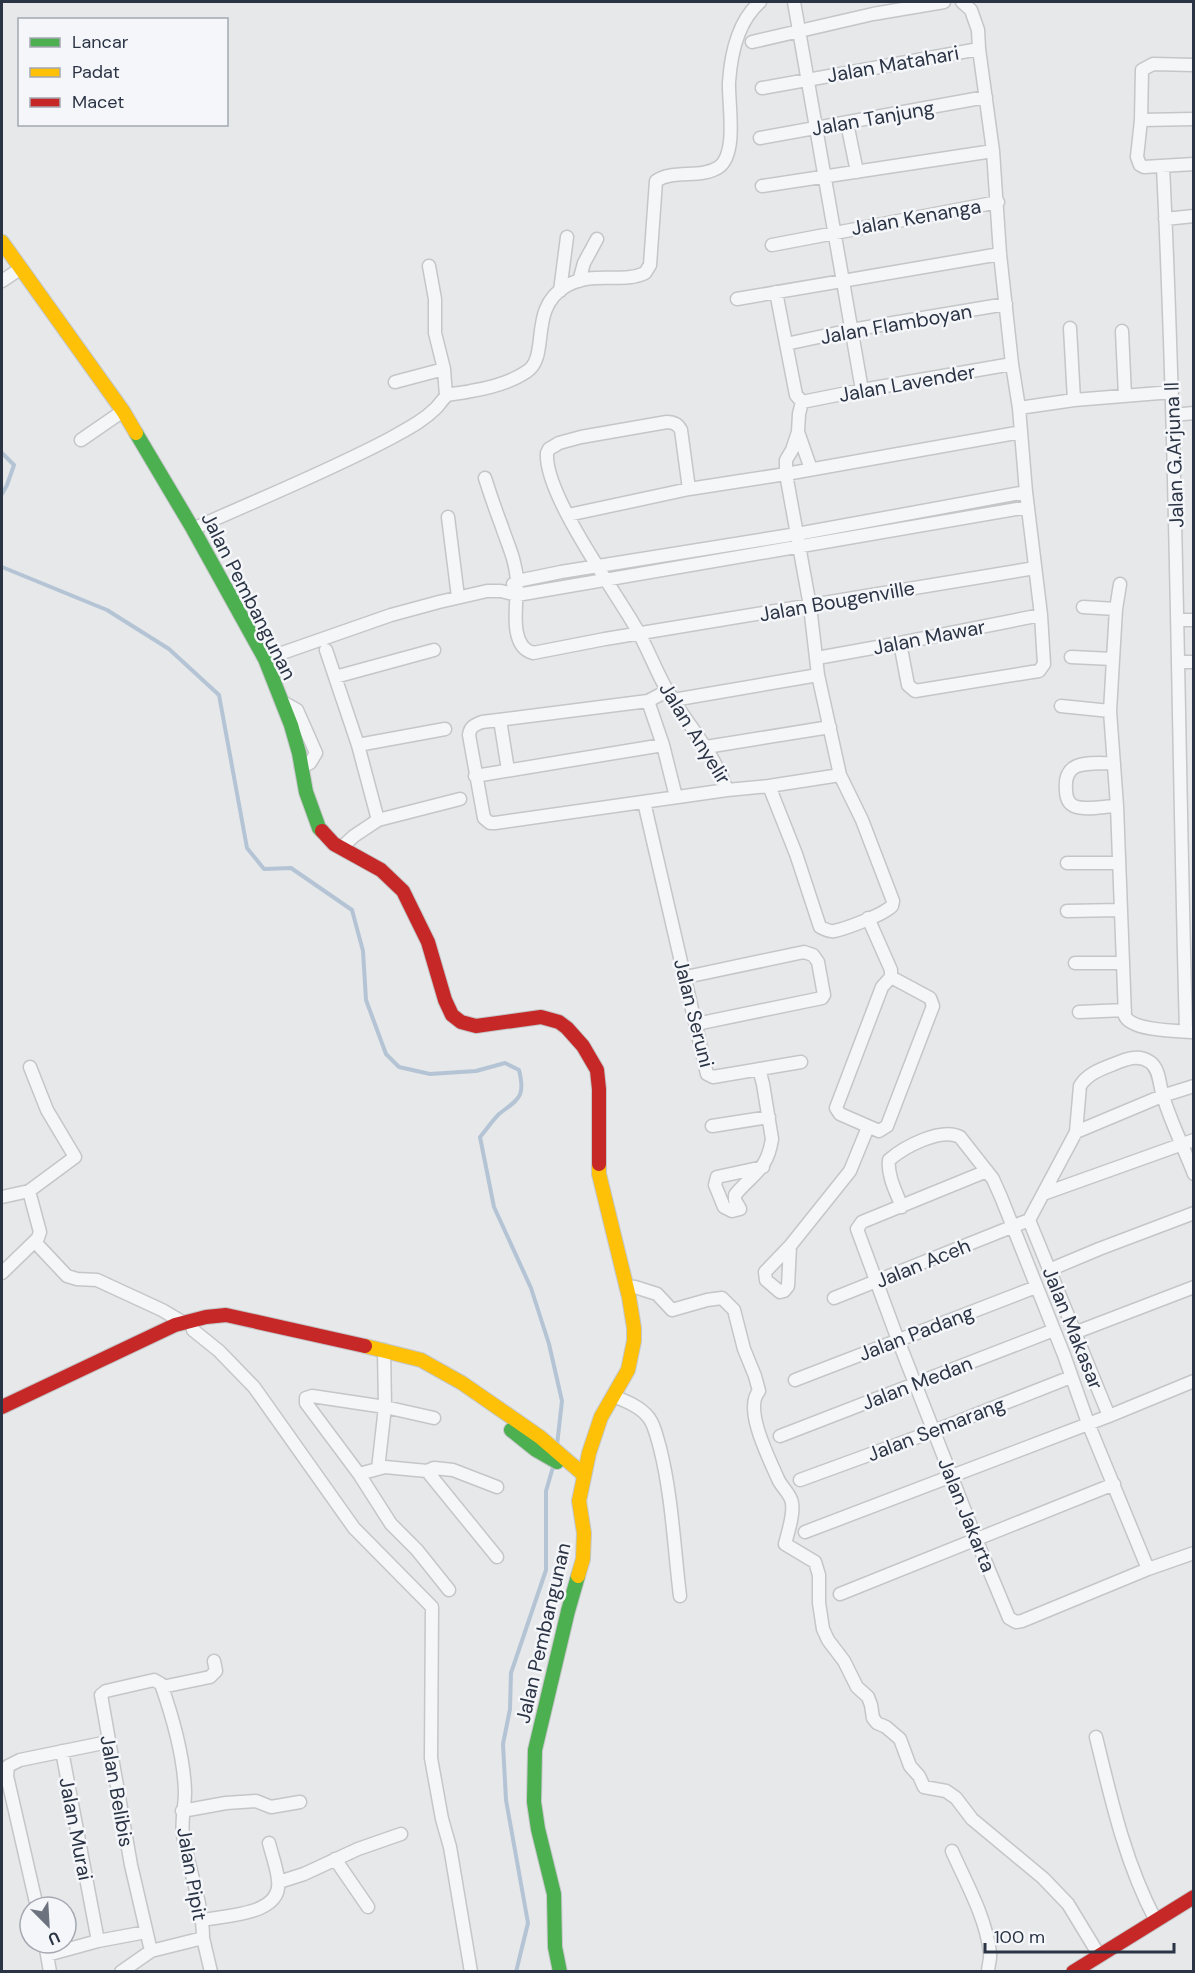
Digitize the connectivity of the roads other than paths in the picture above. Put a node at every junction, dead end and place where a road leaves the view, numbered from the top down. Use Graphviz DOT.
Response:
graph roads {
  1 [pos="760,2"];
  2 [pos="794,2"];
  3 [pos="944,2"];
  4 [pos="962,2"];
  5 [pos="922,4"];
  6 [pos="872,8"];
  7 [pos="800,30"];
  8 [pos="752,42"];
  9 [pos="979,49"];
  10 [pos="1194,65"];
  11 [pos="808,80"];
  12 [pos="762,88"];
  13 [pos="986,97"];
  14 [pos="1194,119"];
  15 [pos="1141,120"];
  16 [pos="847,123"];
  17 [pos="815,128"];
  18 [pos="760,138"];
  19 [pos="993,151"];
  20 [pos="1194,164"];
  21 [pos="1163,167"];
  22 [pos="857,172"];
  23 [pos="824,178"];
  24 [pos="762,186"];
  25 [pos="998,202"];
  26 [pos="1194,216"];
  27 [pos="1165,219"];
  28 [pos="835,232"];
  29 [pos="567,237"];
  30 [pos="597,239"];
  31 [pos="2,242"];
  32 [pos="772,245"];
  33 [pos="1000,254"];
  34 [pos="429,266"];
  35 [pos="20,269"];
  36 [pos="843,279"];
  37 [pos="2,281"];
  38 [pos="579,281"];
  39 [pos="560,291"];
  40 [pos="776,292"];
  41 [pos="736,299"];
  42 [pos="1006,304"];
  43 [pos="1070,328"];
  44 [pos="851,330"];
  45 [pos="1122,332"];
  46 [pos="786,344"];
  47 [pos="1012,364"];
  48 [pos="444,369"];
  49 [pos="395,382"];
  50 [pos="862,390"];
  51 [pos="1172,392"];
  52 [pos="446,396"];
  53 [pos="1125,396"];
  54 [pos="1074,400"];
  55 [pos="802,402"];
  56 [pos="1019,408"];
  57 [pos="123,411"];
  58 [pos="1194,413"];
  59 [pos="1173,415"];
  60 [pos="798,432"];
  61 [pos="1021,432"];
  62 [pos="81,440"];
  63 [pos="811,469"];
  64 [pos="786,474"];
  65 [pos="485,478"];
  66 [pos="689,489"];
  67 [pos="1026,492"];
  68 [pos="942,507"];
  69 [pos="1028,507"];
  70 [pos="568,514"];
  71 [pos="448,517"];
  72 [pos="875,520"];
  73 [pos="942,521"];
  74 [pos="193,529"];
  75 [pos="797,534"];
  76 [pos="876,534"];
  77 [pos="729,545"];
  78 [pos="799,547"];
  79 [pos="674,554"];
  80 [pos="732,559"];
  81 [pos="597,567"];
  82 [pos="1035,568"];
  83 [pos="677,569"];
  84 [pos="605,580"];
  85 [pos="517,581"];
  86 [pos="1120,584"];
  87 [pos="501,591"];
  88 [pos="517,595"];
  89 [pos="458,597"];
  90 [pos="810,606"];
  91 [pos="1083,607"];
  92 [pos="1116,609"];
  93 [pos="1041,615"];
  94 [pos="1178,620"];
  95 [pos="1194,620"];
  96 [pos="639,634"];
  97 [pos="900,644"];
  98 [pos="326,650"];
  99 [pos="434,650"];
  100 [pos="1071,657"];
  101 [pos="817,658"];
  102 [pos="1113,658"];
  103 [pos="265,659"];
  104 [pos="1178,662"];
  105 [pos="1194,662"];
  106 [pos="818,675"];
  107 [pos="335,677"];
  108 [pos="661,697"];
  109 [pos="1061,706"];
  110 [pos="1110,711"];
  111 [pos="500,720"];
  112 [pos="830,727"];
  113 [pos="445,729"];
  114 [pos="358,745"];
  115 [pos="663,745"];
  116 [pos="706,747"];
  117 [pos="1114,763"];
  118 [pos="507,770"];
  119 [pos="840,775"];
  120 [pos="475,776"];
  121 [pos="769,786"];
  122 [pos="717,791"];
  123 [pos="676,797"];
  124 [pos="460,800"];
  125 [pos="644,802"];
  126 [pos="1117,806"];
  127 [pos="378,820"];
  128 [pos="341,848"];
  129 [pos="1188,858"];
  130 [pos="1067,863"];
  131 [pos="1119,863"];
  132 [pos="1120,910"];
  133 [pos="1067,911"];
  134 [pos="868,918"];
  135 [pos="1075,963"];
  136 [pos="1123,963"];
  137 [pos="891,976"];
  138 [pos="686,977"];
  139 [pos="1189,982"];
  140 [pos="1125,1010"];
  141 [pos="1079,1012"];
  142 [pos="696,1024"];
  143 [pos="1190,1031"];
  144 [pos="801,1062"];
  145 [pos="30,1067"];
  146 [pos="759,1069"];
  147 [pos="1194,1086"];
  148 [pos="1162,1096"];
  149 [pos="769,1118"];
  150 [pos="712,1126"];
  151 [pos="868,1127"];
  152 [pos="1076,1132"];
  153 [pos="1188,1142"];
  154 [pos="763,1167"];
  155 [pos="987,1171"];
  156 [pos="1194,1174"];
  157 [pos="29,1191"];
  158 [pos="1043,1194"];
  159 [pos="2,1197"];
  160 [pos="902,1207"];
  161 [pos="1194,1213"];
  162 [pos="1029,1220"];
  163 [pos="1013,1227"];
  164 [pos="35,1242"];
  165 [pos="790,1246"];
  166 [pos="1049,1270"];
  167 [pos="2,1273"];
  168 [pos="876,1282"];
  169 [pos="626,1286"];
  170 [pos="1036,1287"];
  171 [pos="1194,1287"];
  172 [pos="834,1298"];
  173 [pos="188,1327"];
  174 [pos="1054,1330"];
  175 [pos="1074,1333"];
  176 [pos="898,1340"];
  177 [pos="384,1355"];
  178 [pos="1071,1377"];
  179 [pos="795,1380"];
  180 [pos="1194,1381"];
  181 [pos="916,1384"];
  182 [pos="614,1396"];
  183 [pos="2,1407"];
  184 [pos="385,1407"];
  185 [pos="1109,1416"];
  186 [pos="2,1417"];
  187 [pos="434,1418"];
  188 [pos="1088,1423"];
  189 [pos="934,1431"];
  190 [pos="780,1436"];
  191 [pos="378,1469"];
  192 [pos="427,1471"];
  193 [pos="359,1474"];
  194 [pos="952,1476"];
  195 [pos="583,1478"];
  196 [pos="800,1480"];
  197 [pos="1114,1484"];
  198 [pos="497,1487"];
  199 [pos="805,1532"];
  200 [pos="976,1539"];
  201 [pos="1194,1553"];
  202 [pos="497,1557"];
  203 [pos="1148,1569"];
  204 [pos="449,1590"];
  205 [pos="840,1594"];
  206 [pos="680,1596"];
  207 [pos="214,1661"];
  208 [pos="162,1687"];
  209 [pos="1096,1737"];
  210 [pos="108,1742"];
  211 [pos="62,1751"];
  212 [pos="4,1776"];
  213 [pos="300,1802"];
  214 [pos="182,1811"];
  215 [pos="401,1834"];
  216 [pos="269,1843"];
  217 [pos="952,1851"];
  218 [pos="336,1859"];
  219 [pos="279,1882"];
  220 [pos="34,1895"];
  221 [pos="1194,1897"];
  222 [pos="368,1907"];
  223 [pos="1155,1919"];
  224 [pos="203,1920"];
  225 [pos="146,1932"];
  226 [pos="202,1938"];
  227 [pos="98,1941"];
  228 [pos="78,1944"];
  229 [pos="151,1951"];
  230 [pos="47,1955"];
  231 [pos="1099,1955"];
  232 [pos="50,1971"];
  233 [pos="121,1971"];
  234 [pos="211,1971"];
  235 [pos="471,1971"];
  236 [pos="560,1971"];
  237 [pos="988,1971"];
  238 [pos="1073,1971"];
  1 -- 38 [label="street"];
  2 -- 7 [label="street"];
  3 -- 5 [label="street"];
  4 -- 9 [label="street"];
  5 -- 6 [label="street"];
  6 -- 7 [label="street"];
  7 -- 8 [label="street"];
  7 -- 11 [label="street"];
  9 -- 11 [label="street, Jalan Matahari"];
  9 -- 13 [label="street"];
  10 -- 15 [label="street"];
  11 -- 12 [label="street, Jalan Matahari"];
  11 -- 17 [label="street"];
  13 -- 16 [label="street, Jalan Tanjung"];
  13 -- 19 [label="street"];
  14 -- 15 [label="street"];
  15 -- 21 [label="street"];
  16 -- 17 [label="street, Jalan Tanjung"];
  16 -- 22 [label="street"];
  17 -- 18 [label="street, Jalan Tanjung"];
  17 -- 23 [label="street"];
  19 -- 22 [label="street"];
  19 -- 25 [label="street"];
  20 -- 21 [label="street"];
  21 -- 27 [label="street, Jalan G.Arjuna ll"];
  22 -- 23 [label="street"];
  23 -- 24 [label="street"];
  23 -- 28 [label="street"];
  25 -- 28 [label="street, Jalan Kenanga"];
  25 -- 33 [label="street"];
  26 -- 27 [label="street"];
  27 -- 51 [label="street, Jalan G.Arjuna ll"];
  28 -- 32 [label="street, Jalan Kenanga"];
  28 -- 36 [label="street"];
  29 -- 39 [label="street"];
  30 -- 38 [label="street"];
  31 -- 35 [label="main road, Jalan Pembangunan"];
  33 -- 36 [label="street"];
  33 -- 42 [label="street"];
  34 -- 48 [label="street"];
  35 -- 37 [label="street"];
  35 -- 57 [label="main road, Jalan Pembangunan"];
  36 -- 40 [label="street"];
  36 -- 44 [label="street"];
  38 -- 39 [label="street"];
  39 -- 52 [label="street"];
  40 -- 41 [label="street"];
  40 -- 46 [label="street"];
  42 -- 44 [label="street, Jalan Flamboyan"];
  42 -- 47 [label="street"];
  43 -- 54 [label="street"];
  44 -- 46 [label="street, Jalan Flamboyan"];
  44 -- 50 [label="street"];
  45 -- 53 [label="street"];
  46 -- 55 [label="street"];
  47 -- 50 [label="street, Jalan Lavender"];
  47 -- 56 [label="street"];
  48 -- 49 [label="street"];
  48 -- 52 [label="street"];
  50 -- 55 [label="street, Jalan Lavender"];
  51 -- 53 [label="street"];
  51 -- 59 [label="street, Jalan G.Arjuna ll"];
  52 -- 74 [label="street"];
  53 -- 54 [label="street"];
  54 -- 56 [label="street"];
  55 -- 60 [label="street"];
  56 -- 61 [label="street"];
  57 -- 62 [label="street"];
  57 -- 74 [label="main road, Jalan Pembangunan"];
  58 -- 59 [label="street"];
  59 -- 94 [label="street, Jalan G.Arjuna ll"];
  60 -- 63 [label="street"];
  60 -- 64 [label="street"];
  61 -- 63 [label="street"];
  61 -- 67 [label="street"];
  63 -- 64 [label="street"];
  64 -- 66 [label="street"];
  64 -- 75 [label="street"];
  65 -- 85 [label="street"];
  66 -- 70 [label="street"];
  66 -- 70 [label="street, Jalan Anyelir"];
  67 -- 68 [label="street"];
  67 -- 69 [label="street"];
  68 -- 72 [label="street"];
  68 -- 73 [label="street"];
  69 -- 73 [label="street"];
  69 -- 82 [label="street"];
  70 -- 81 [label="street, Jalan Anyelir"];
  71 -- 89 [label="street"];
  72 -- 75 [label="street"];
  72 -- 76 [label="street"];
  73 -- 76 [label="street"];
  74 -- 103 [label="main road, Jalan Pembangunan"];
  75 -- 77 [label="street"];
  75 -- 78 [label="street"];
  76 -- 78 [label="street"];
  77 -- 79 [label="street"];
  77 -- 80 [label="street"];
  78 -- 80 [label="street"];
  78 -- 90 [label="street"];
  79 -- 81 [label="street"];
  79 -- 83 [label="street"];
  80 -- 83 [label="street"];
  81 -- 84 [label="street, Jalan Anyelir"];
  81 -- 85 [label="street"];
  82 -- 90 [label="street, Jalan Bougenville"];
  82 -- 93 [label="street"];
  83 -- 84 [label="street"];
  84 -- 88 [label="street"];
  84 -- 96 [label="street, Jalan Anyelir"];
  85 -- 87 [label="street"];
  85 -- 88 [label="street"];
  86 -- 92 [label="street"];
  87 -- 88 [label="street"];
  87 -- 89 [label="street"];
  88 -- 96 [label="street, Jalan Bougenville"];
  89 -- 103 [label="street"];
  90 -- 96 [label="street, Jalan Bougenville"];
  90 -- 101 [label="street"];
  91 -- 92 [label="street"];
  92 -- 102 [label="street"];
  93 -- 97 [label="street, Jalan Mawar"];
  93 -- 97 [label="street"];
  94 -- 95 [label="street"];
  94 -- 104 [label="street, Jalan G.Arjuna ll"];
  96 -- 108 [label="street, Jalan Anyelir"];
  97 -- 101 [label="street, Jalan Mawar"];
  98 -- 107 [label="street"];
  99 -- 107 [label="street"];
  100 -- 102 [label="street"];
  101 -- 106 [label="street"];
  102 -- 110 [label="street"];
  103 -- 128 [label="main road, Jalan Pembangunan"];
  104 -- 105 [label="street"];
  104 -- 129 [label="street, Jalan G.Arjuna ll"];
  106 -- 108 [label="street"];
  106 -- 112 [label="street"];
  107 -- 114 [label="street"];
  108 -- 111 [label="street"];
  108 -- 115 [label="street"];
  108 -- 116 [label="street, Jalan Anyelir"];
  109 -- 110 [label="street"];
  110 -- 117 [label="street"];
  111 -- 118 [label="street"];
  111 -- 120 [label="street"];
  112 -- 116 [label="street"];
  112 -- 119 [label="street"];
  113 -- 114 [label="street"];
  114 -- 127 [label="street"];
  115 -- 118 [label="street"];
  115 -- 123 [label="street"];
  116 -- 122 [label="street, Jalan Anyelir"];
  117 -- 126 [label="street"];
  117 -- 126 [label="street"];
  118 -- 120 [label="street"];
  119 -- 121 [label="street, Jalan Anyelir"];
  119 -- 134 [label="street"];
  120 -- 125 [label="street"];
  121 -- 122 [label="street, Jalan Anyelir"];
  121 -- 134 [label="street"];
  122 -- 123 [label="street"];
  123 -- 125 [label="street"];
  124 -- 127 [label="street"];
  125 -- 138 [label="street, Jalan Seruni"];
  126 -- 131 [label="street"];
  127 -- 128 [label="street"];
  128 -- 169 [label="main road, Jalan Pembangunan"];
  129 -- 139 [label="street, Jalan G.Arjuna ll"];
  130 -- 131 [label="street"];
  131 -- 132 [label="street"];
  132 -- 133 [label="street"];
  132 -- 136 [label="street"];
  134 -- 137 [label="street"];
  135 -- 136 [label="street"];
  136 -- 140 [label="street"];
  137 -- 151 [label="street"];
  137 -- 151 [label="street"];
  138 -- 142 [label="street, Jalan Seruni"];
  138 -- 142 [label="street"];
  139 -- 143 [label="street, Jalan G.Arjuna ll"];
  140 -- 141 [label="street"];
  140 -- 143 [label="street"];
  142 -- 146 [label="street, Jalan Seruni"];
  144 -- 146 [label="street"];
  145 -- 157 [label="street"];
  146 -- 149 [label="street"];
  147 -- 148 [label="street"];
  148 -- 152 [label="street"];
  148 -- 152 [label="street"];
  148 -- 153 [label="street"];
  149 -- 150 [label="street"];
  149 -- 154 [label="street"];
  151 -- 165 [label="street"];
  152 -- 158 [label="street"];
  153 -- 156 [label="street"];
  153 -- 158 [label="street"];
  154 -- 154 [label="street"];
  155 -- 160 [label="street"];
  155 -- 160 [label="street, Jalan Makasar"];
  155 -- 163 [label="street, Jalan Makasar"];
  157 -- 159 [label="street"];
  157 -- 164 [label="street"];
  158 -- 162 [label="street"];
  160 -- 168 [label="street, Jalan Jakarta"];
  161 -- 166 [label="street"];
  162 -- 163 [label="street"];
  162 -- 166 [label="street, Jalan Makasar"];
  163 -- 168 [label="street, Jalan Aceh"];
  163 -- 170 [label="street, Jalan Makasar"];
  164 -- 167 [label="street"];
  164 -- 173 [label="street"];
  166 -- 175 [label="street, Jalan Makasar"];
  168 -- 172 [label="street, Jalan Aceh"];
  168 -- 176 [label="street, Jalan Jakarta"];
  169 -- 182 [label="main road, Jalan Pembangunan"];
  169 -- 231 [label="street"];
  170 -- 174 [label="street, Jalan Makasar"];
  170 -- 176 [label="street, Jalan Padang"];
  171 -- 175 [label="street"];
  173 -- 177 [label="main road"];
  173 -- 183 [label="main road"];
  173 -- 186 [label="main road"];
  173 -- 235 [label="street"];
  174 -- 178 [label="street, Jalan Makasar"];
  174 -- 181 [label="street, Jalan Medan"];
  175 -- 185 [label="street, Jalan Makasar"];
  176 -- 179 [label="street, Jalan Padang"];
  176 -- 181 [label="street, Jalan Jakarta"];
  177 -- 184 [label="street"];
  177 -- 195 [label="main road"];
  178 -- 188 [label="street, Jalan Makasar"];
  178 -- 189 [label="street, Jalan Semarang"];
  180 -- 185 [label="street"];
  181 -- 189 [label="street, Jalan Jakarta"];
  181 -- 190 [label="street, Jalan Medan"];
  182 -- 195 [label="main road, Jalan Pembangunan"];
  182 -- 206 [label="street"];
  184 -- 187 [label="street"];
  184 -- 191 [label="street"];
  184 -- 193 [label="street"];
  185 -- 188 [label="street"];
  188 -- 194 [label="street"];
  188 -- 197 [label="street, Jalan Makasar"];
  189 -- 194 [label="street, Jalan Jakarta"];
  189 -- 196 [label="street, Jalan Semarang"];
  191 -- 192 [label="street"];
  191 -- 193 [label="street"];
  192 -- 198 [label="street"];
  192 -- 202 [label="street"];
  193 -- 204 [label="street"];
  194 -- 199 [label="street"];
  194 -- 200 [label="street, Jalan Jakarta"];
  195 -- 236 [label="main road, Jalan Pembangunan"];
  197 -- 200 [label="street"];
  197 -- 203 [label="street, Jalan Makasar"];
  200 -- 203 [label="street, Jalan Jakarta"];
  200 -- 205 [label="street"];
  201 -- 203 [label="street, Jalan Jakarta"];
  207 -- 208 [label="street"];
  208 -- 210 [label="street, Jalan Belibis"];
  208 -- 214 [label="street, Jalan Pipit"];
  209 -- 223 [label="street"];
  210 -- 211 [label="street"];
  210 -- 225 [label="street, Jalan Belibis"];
  211 -- 212 [label="street"];
  211 -- 227 [label="street, Jalan Murai"];
  212 -- 220 [label="street"];
  213 -- 214 [label="street"];
  214 -- 224 [label="street, Jalan Pipit"];
  215 -- 218 [label="street"];
  216 -- 219 [label="street"];
  217 -- 237 [label="street"];
  218 -- 219 [label="street"];
  218 -- 222 [label="street"];
  219 -- 224 [label="street"];
  221 -- 223 [label="main road"];
  223 -- 231 [label="main road"];
  224 -- 226 [label="street, Jalan Pipit"];
  225 -- 227 [label="street"];
  225 -- 229 [label="street, Jalan Belibis"];
  226 -- 229 [label="street, Jalan Pipit"];
  226 -- 234 [label="street"];
  227 -- 228 [label="street"];
  229 -- 233 [label="street, Jalan Pipit"];
  230 -- 232 [label="street"];
  231 -- 238 [label="main road"];
}
